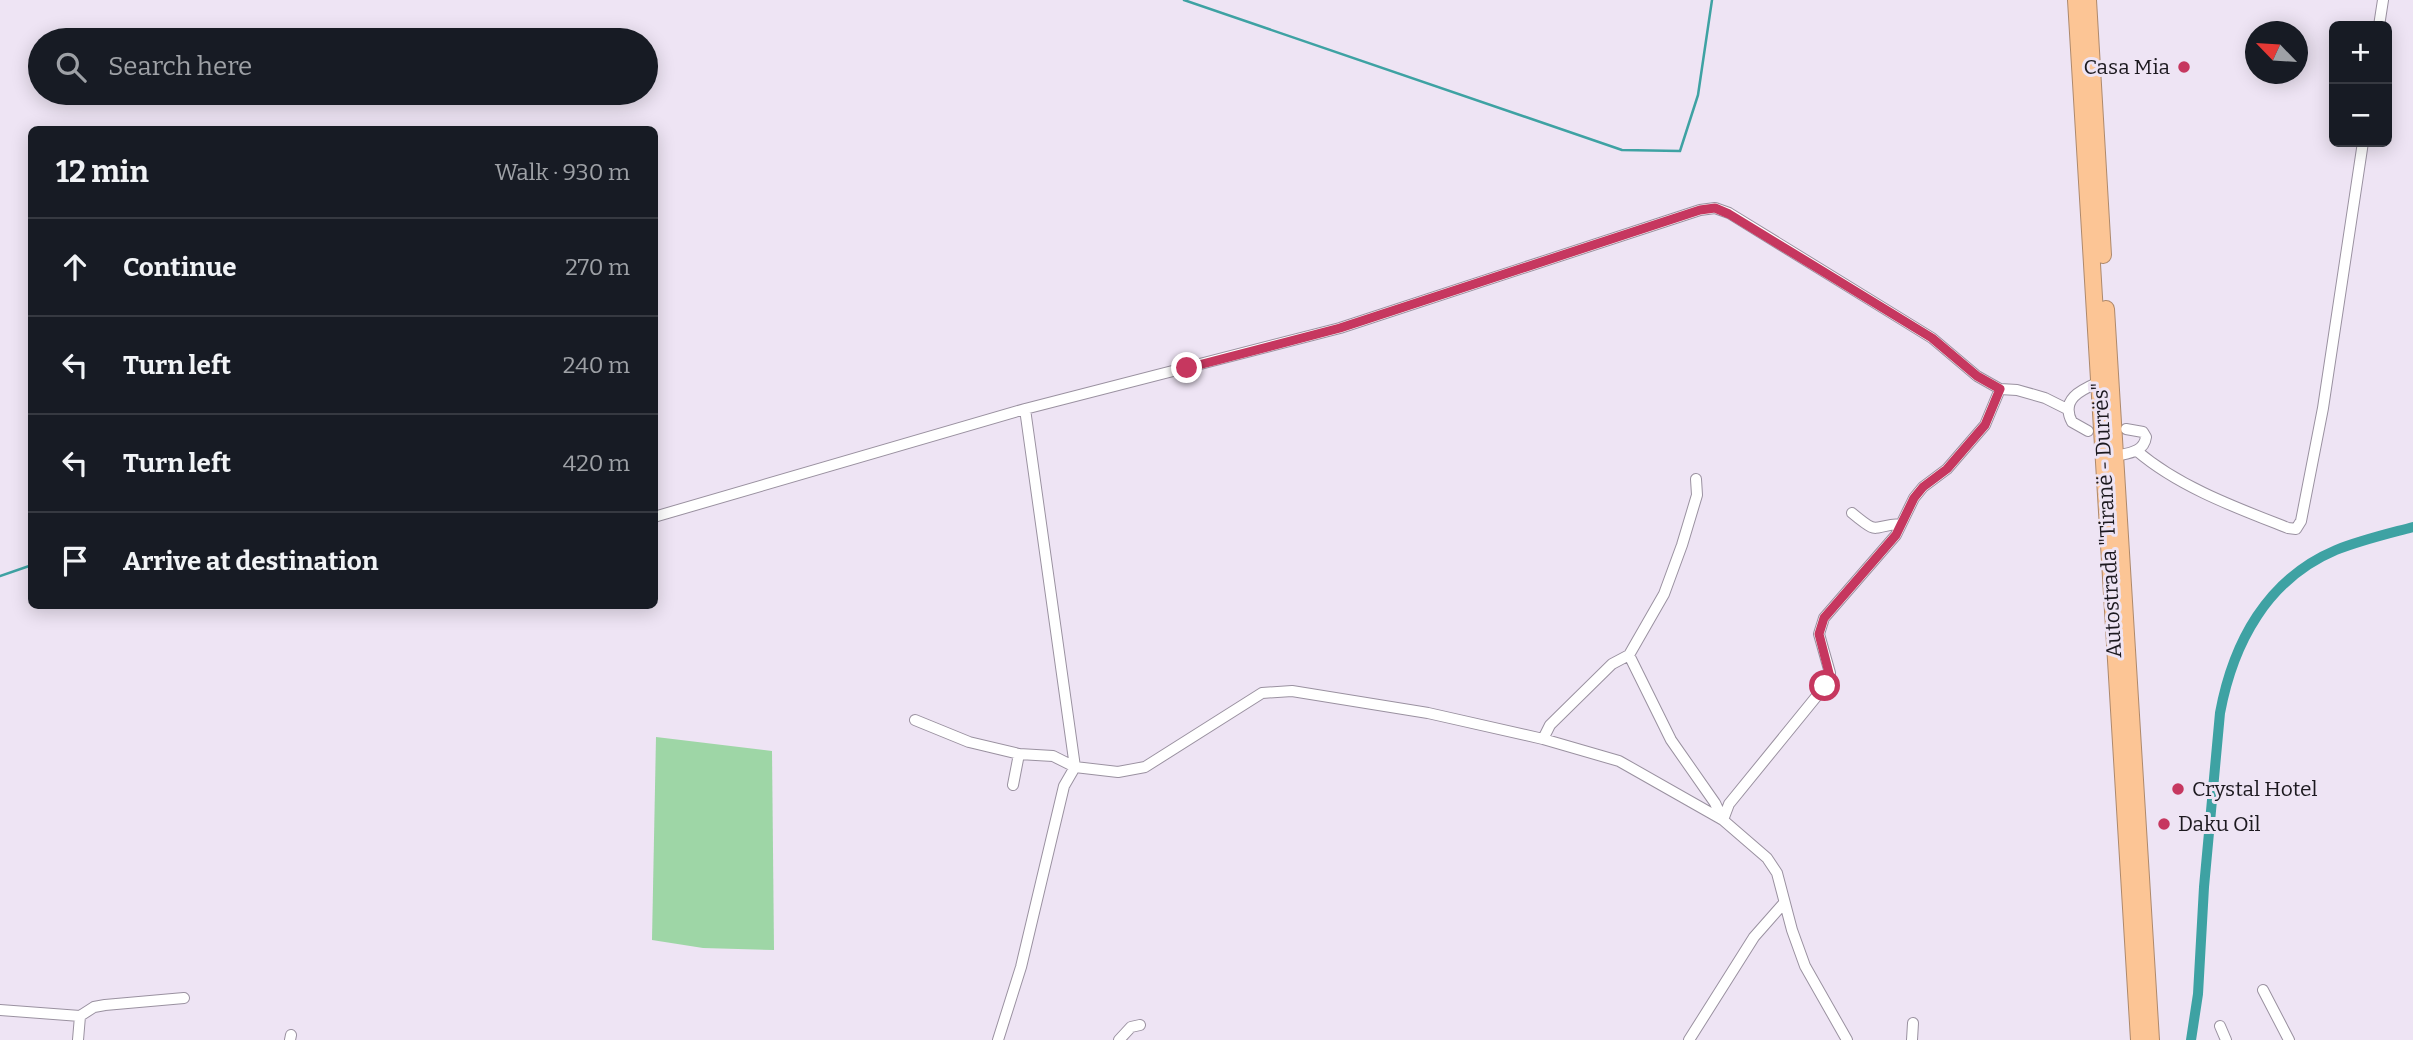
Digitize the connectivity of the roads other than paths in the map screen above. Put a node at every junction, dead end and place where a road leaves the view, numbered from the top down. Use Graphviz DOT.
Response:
graph roads {
  1 [pos="2076,0"];
  2 [pos="2088,0"];
  3 [pos="2383,0"];
  4 [pos="2380,21"];
  5 [pos="2362,147"];
  6 [pos="2099,382"];
  7 [pos="2000,389"];
  8 [pos="1025,409"];
  9 [pos="2067,409"];
  10 [pos="2126,429"];
  11 [pos="2088,430"];
  12 [pos="2137,451"];
  13 [pos="2116,456"];
  14 [pos="1696,479"];
  15 [pos="1852,513"];
  16 [pos="658,516"];
  17 [pos="1901,524"];
  18 [pos="1629,655"];
  19 [pos="915,720"];
  20 [pos="1544,739"];
  21 [pos="1019,754"];
  22 [pos="1074,767"];
  23 [pos="1013,785"];
  24 [pos="1723,820"];
  25 [pos="1784,903"];
  26 [pos="2263,990"];
  27 [pos="184,998"];
  28 [pos="0,1010"];
  29 [pos="80,1016"];
  30 [pos="1913,1023"];
  31 [pos="1140,1026"];
  32 [pos="2220,1026"];
  33 [pos="78,1040"];
  34 [pos="998,1040"];
  35 [pos="1119,1040"];
  36 [pos="1689,1040"];
  37 [pos="1847,1040"];
  38 [pos="1912,1040"];
  39 [pos="2139,1040"];
  40 [pos="2151,1040"];
  41 [pos="2226,1040"];
  42 [pos="2289,1040"];
  1 -- 6 [label="highway, Autostrada \"Tiranë - Durrës\""];
  2 -- 13 [label="highway, Autostrada \"Tiranë - Durrës\""];
  3 -- 4 [label="street"];
  5 -- 12 [label="street"];
  6 -- 9 [label="street"];
  6 -- 39 [label="highway, Autostrada \"Tiranë - Durrës\""];
  7 -- 8 [label="street"];
  7 -- 9 [label="street"];
  7 -- 17 [label="street"];
  8 -- 16 [label="street"];
  8 -- 22 [label="street"];
  9 -- 11 [label="street"];
  10 -- 12 [label="street"];
  12 -- 13 [label="street"];
  13 -- 40 [label="highway, Autostrada \"Tiranë - Durrës\""];
  14 -- 18 [label="street"];
  15 -- 17 [label="street"];
  17 -- 24 [label="street"];
  18 -- 20 [label="street"];
  18 -- 24 [label="street"];
  19 -- 21 [label="street"];
  20 -- 22 [label="street"];
  20 -- 24 [label="street"];
  21 -- 22 [label="street"];
  21 -- 23 [label="street"];
  22 -- 34 [label="street"];
  24 -- 25 [label="street"];
  25 -- 36 [label="street"];
  25 -- 37 [label="street"];
  26 -- 42 [label="street"];
  27 -- 29 [label="street"];
  28 -- 29 [label="street"];
  29 -- 33 [label="street"];
  30 -- 38 [label="street"];
  31 -- 35 [label="street"];
  32 -- 41 [label="street"];
}
